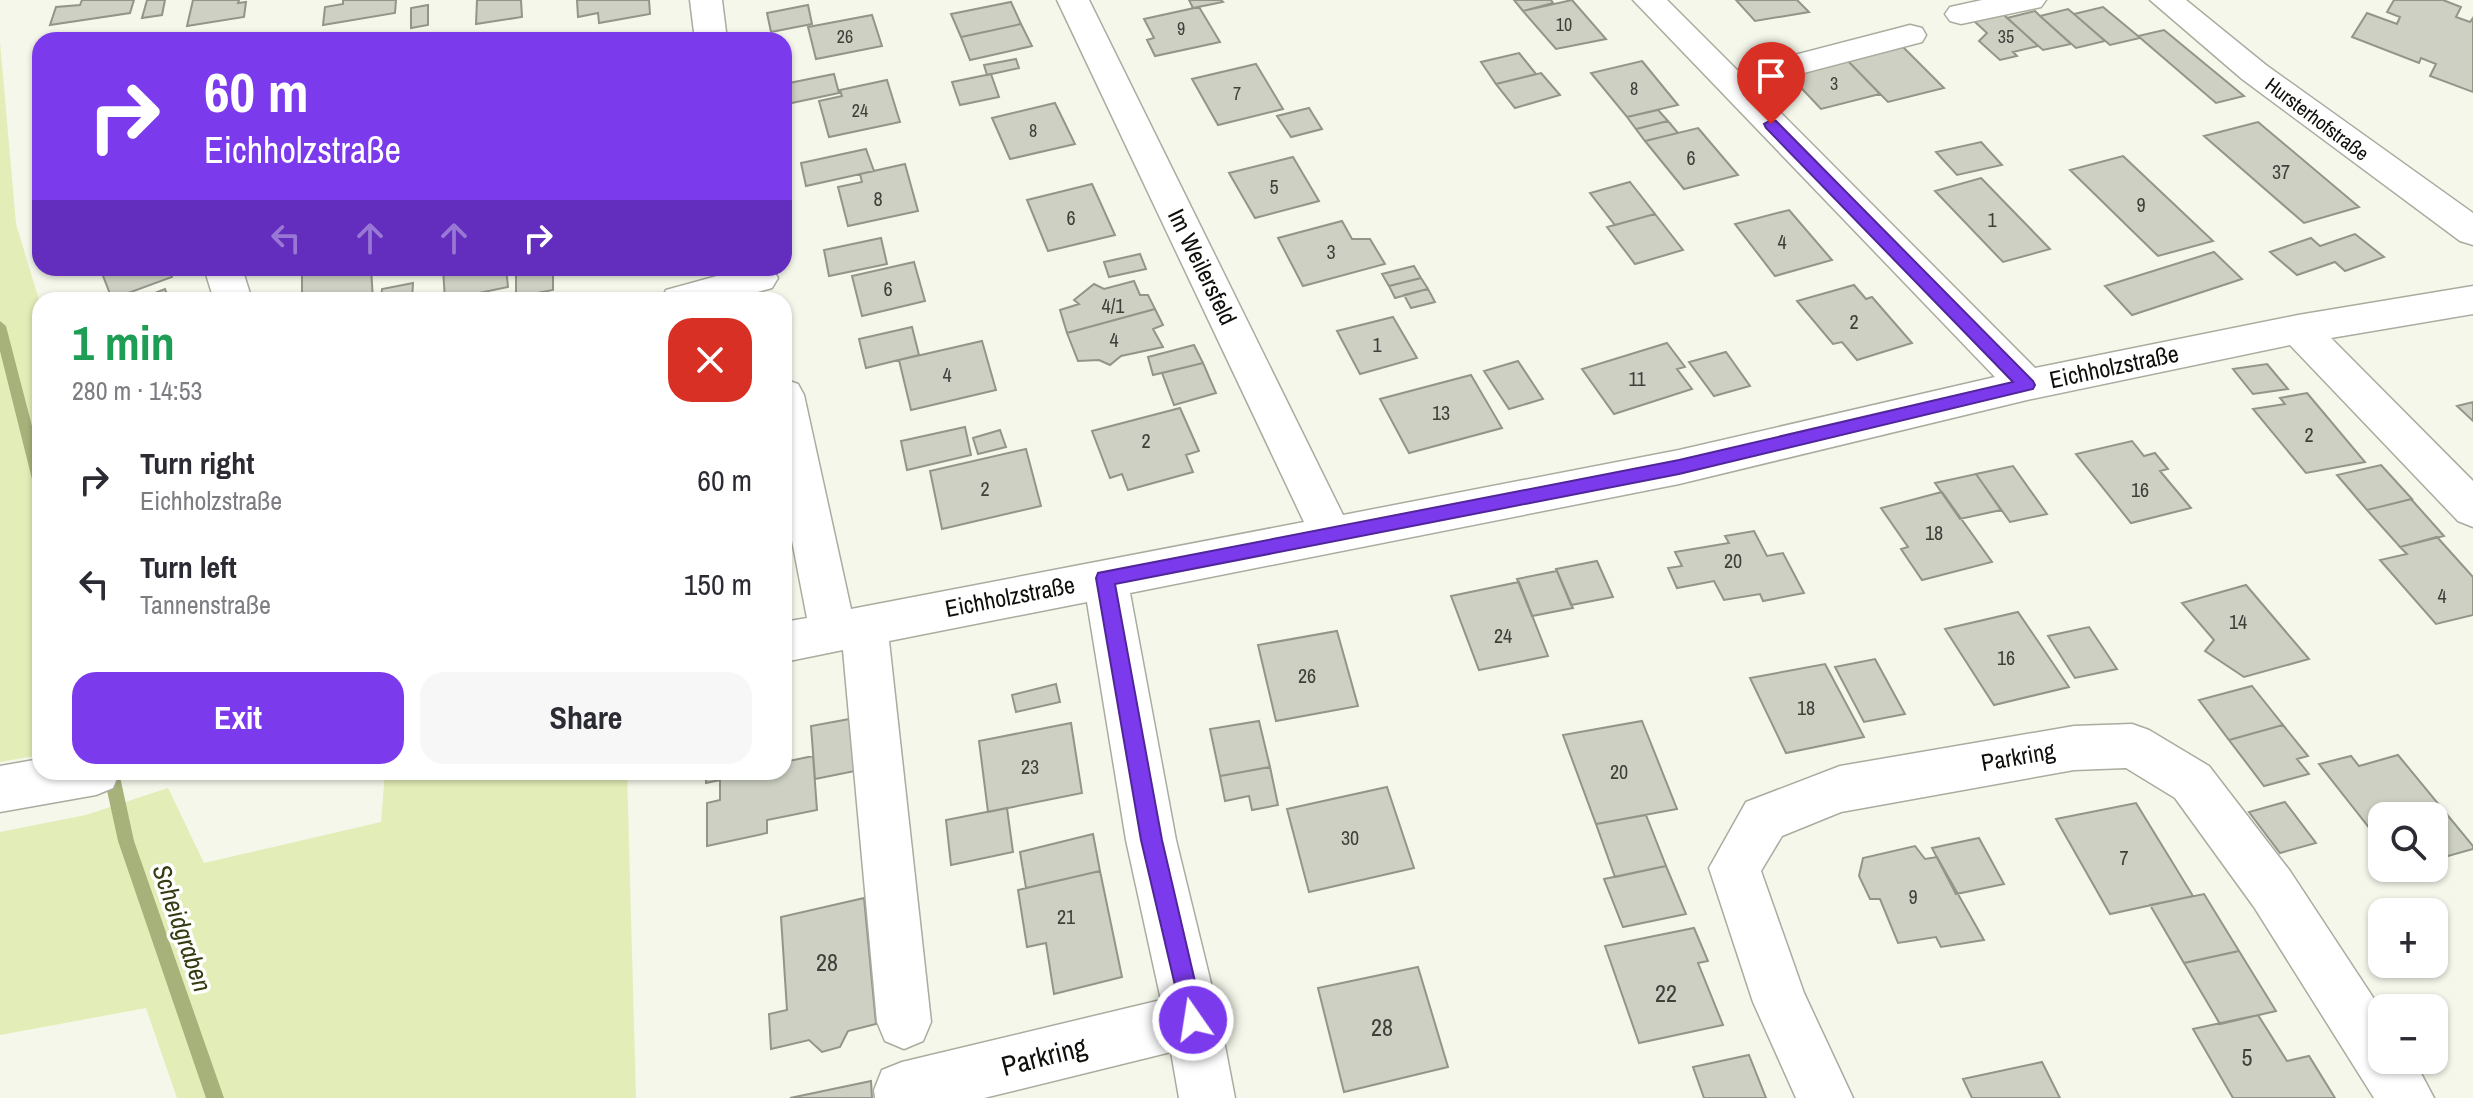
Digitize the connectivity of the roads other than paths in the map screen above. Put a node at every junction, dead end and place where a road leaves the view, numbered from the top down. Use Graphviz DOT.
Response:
graph roads {
  1 [pos="706,0"];
  2 [pos="1073,0"];
  3 [pos="1649,0"];
  4 [pos="2030,0"];
  5 [pos="2166,0"];
  6 [pos="1961,14"];
  7 [pos="710,32"];
  8 [pos="1910,35"];
  9 [pos="1730,82"];
  10 [pos="2473,232"];
  11 [pos="760,282"];
  12 [pos="716,292"];
  13 [pos="2473,300"];
  14 [pos="2298,329"];
  15 [pos="2027,385"];
  16 [pos="792,424"];
  17 [pos="2473,509"];
  18 [pos="1331,534"];
  19 [pos="1105,578"];
  20 [pos="849,629"];
  21 [pos="792,640"];
  22 [pos="49,780"];
  23 [pos="0,789"];
  24 [pos="1193,1020"];
  25 [pos="904,1022"];
  26 [pos="903,1098"];
  27 [pos="1207,1098"];
  28 [pos="1825,1098"];
  29 [pos="2406,1098"];
  1 -- 7 [label="street"];
  2 -- 18 [label="street, Im Weilersfeld"];
  3 -- 9 [label="street"];
  4 -- 6 [label="street"];
  5 -- 10 [label="street, Hursterhofstraße"];
  8 -- 9 [label="street"];
  9 -- 15 [label="street"];
  11 -- 12 [label="street"];
  13 -- 14 [label="street, Eichholzstraße"];
  14 -- 15 [label="street, Eichholzstraße"];
  14 -- 17 [label="street"];
  15 -- 18 [label="street, Eichholzstraße"];
  16 -- 20 [label="street"];
  18 -- 19 [label="street, Eichholzstraße"];
  19 -- 20 [label="street, Eichholzstraße"];
  19 -- 24 [label="street"];
  20 -- 21 [label="street, Eichholzstraße"];
  20 -- 25 [label="street"];
  22 -- 23 [label="street"];
  24 -- 26 [label="street, Parkring"];
  24 -- 27 [label="street"];
  28 -- 29 [label="street, Parkring"];
}
